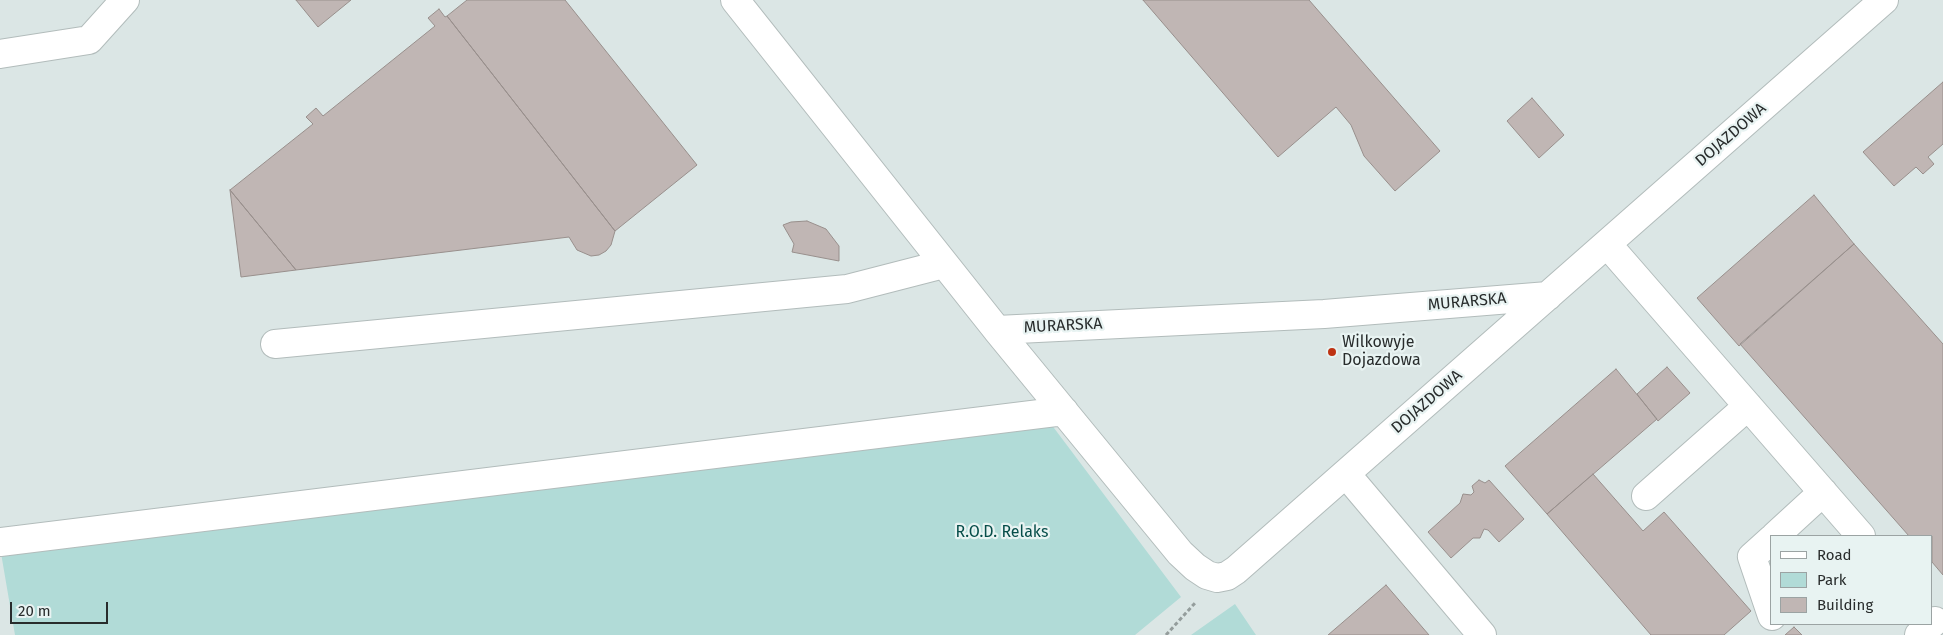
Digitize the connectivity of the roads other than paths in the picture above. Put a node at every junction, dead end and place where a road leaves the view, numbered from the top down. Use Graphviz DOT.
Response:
graph roads {
  1 [pos="125,0"];
  2 [pos="735,0"];
  3 [pos="1884,0"];
  4 [pos="0,54"];
  5 [pos="1607,244"];
  6 [pos="944,264"];
  7 [pos="1548,296"];
  8 [pos="997,330"];
  9 [pos="275,344"];
  10 [pos="1748,406"];
  11 [pos="1064,411"];
  12 [pos="1346,474"];
  13 [pos="1823,492"];
  14 [pos="1646,496"];
  15 [pos="1776,535"];
  16 [pos="1860,535"];
  17 [pos="1770,541"];
  18 [pos="0,542"];
  19 [pos="1770,610"];
  20 [pos="1770,622"];
  21 [pos="1482,635"];
  22 [pos="1756,635"];
  1 -- 4 [label="street"];
  2 -- 6 [label="street"];
  3 -- 5 [label="street, DOJAZDOWA"];
  5 -- 7 [label="street, DOJAZDOWA"];
  5 -- 10 [label="street"];
  6 -- 8 [label="street"];
  6 -- 9 [label="street"];
  7 -- 8 [label="street, MURARSKA"];
  7 -- 12 [label="street, DOJAZDOWA"];
  8 -- 11 [label="street"];
  10 -- 13 [label="street"];
  10 -- 14 [label="street"];
  11 -- 12 [label="street, DOJAZDOWA"];
  11 -- 18 [label="street"];
  12 -- 21 [label="street"];
  13 -- 15 [label="street"];
  13 -- 16 [label="street"];
  17 -- 19 [label="street"];
  20 -- 22 [label="street"];
}
